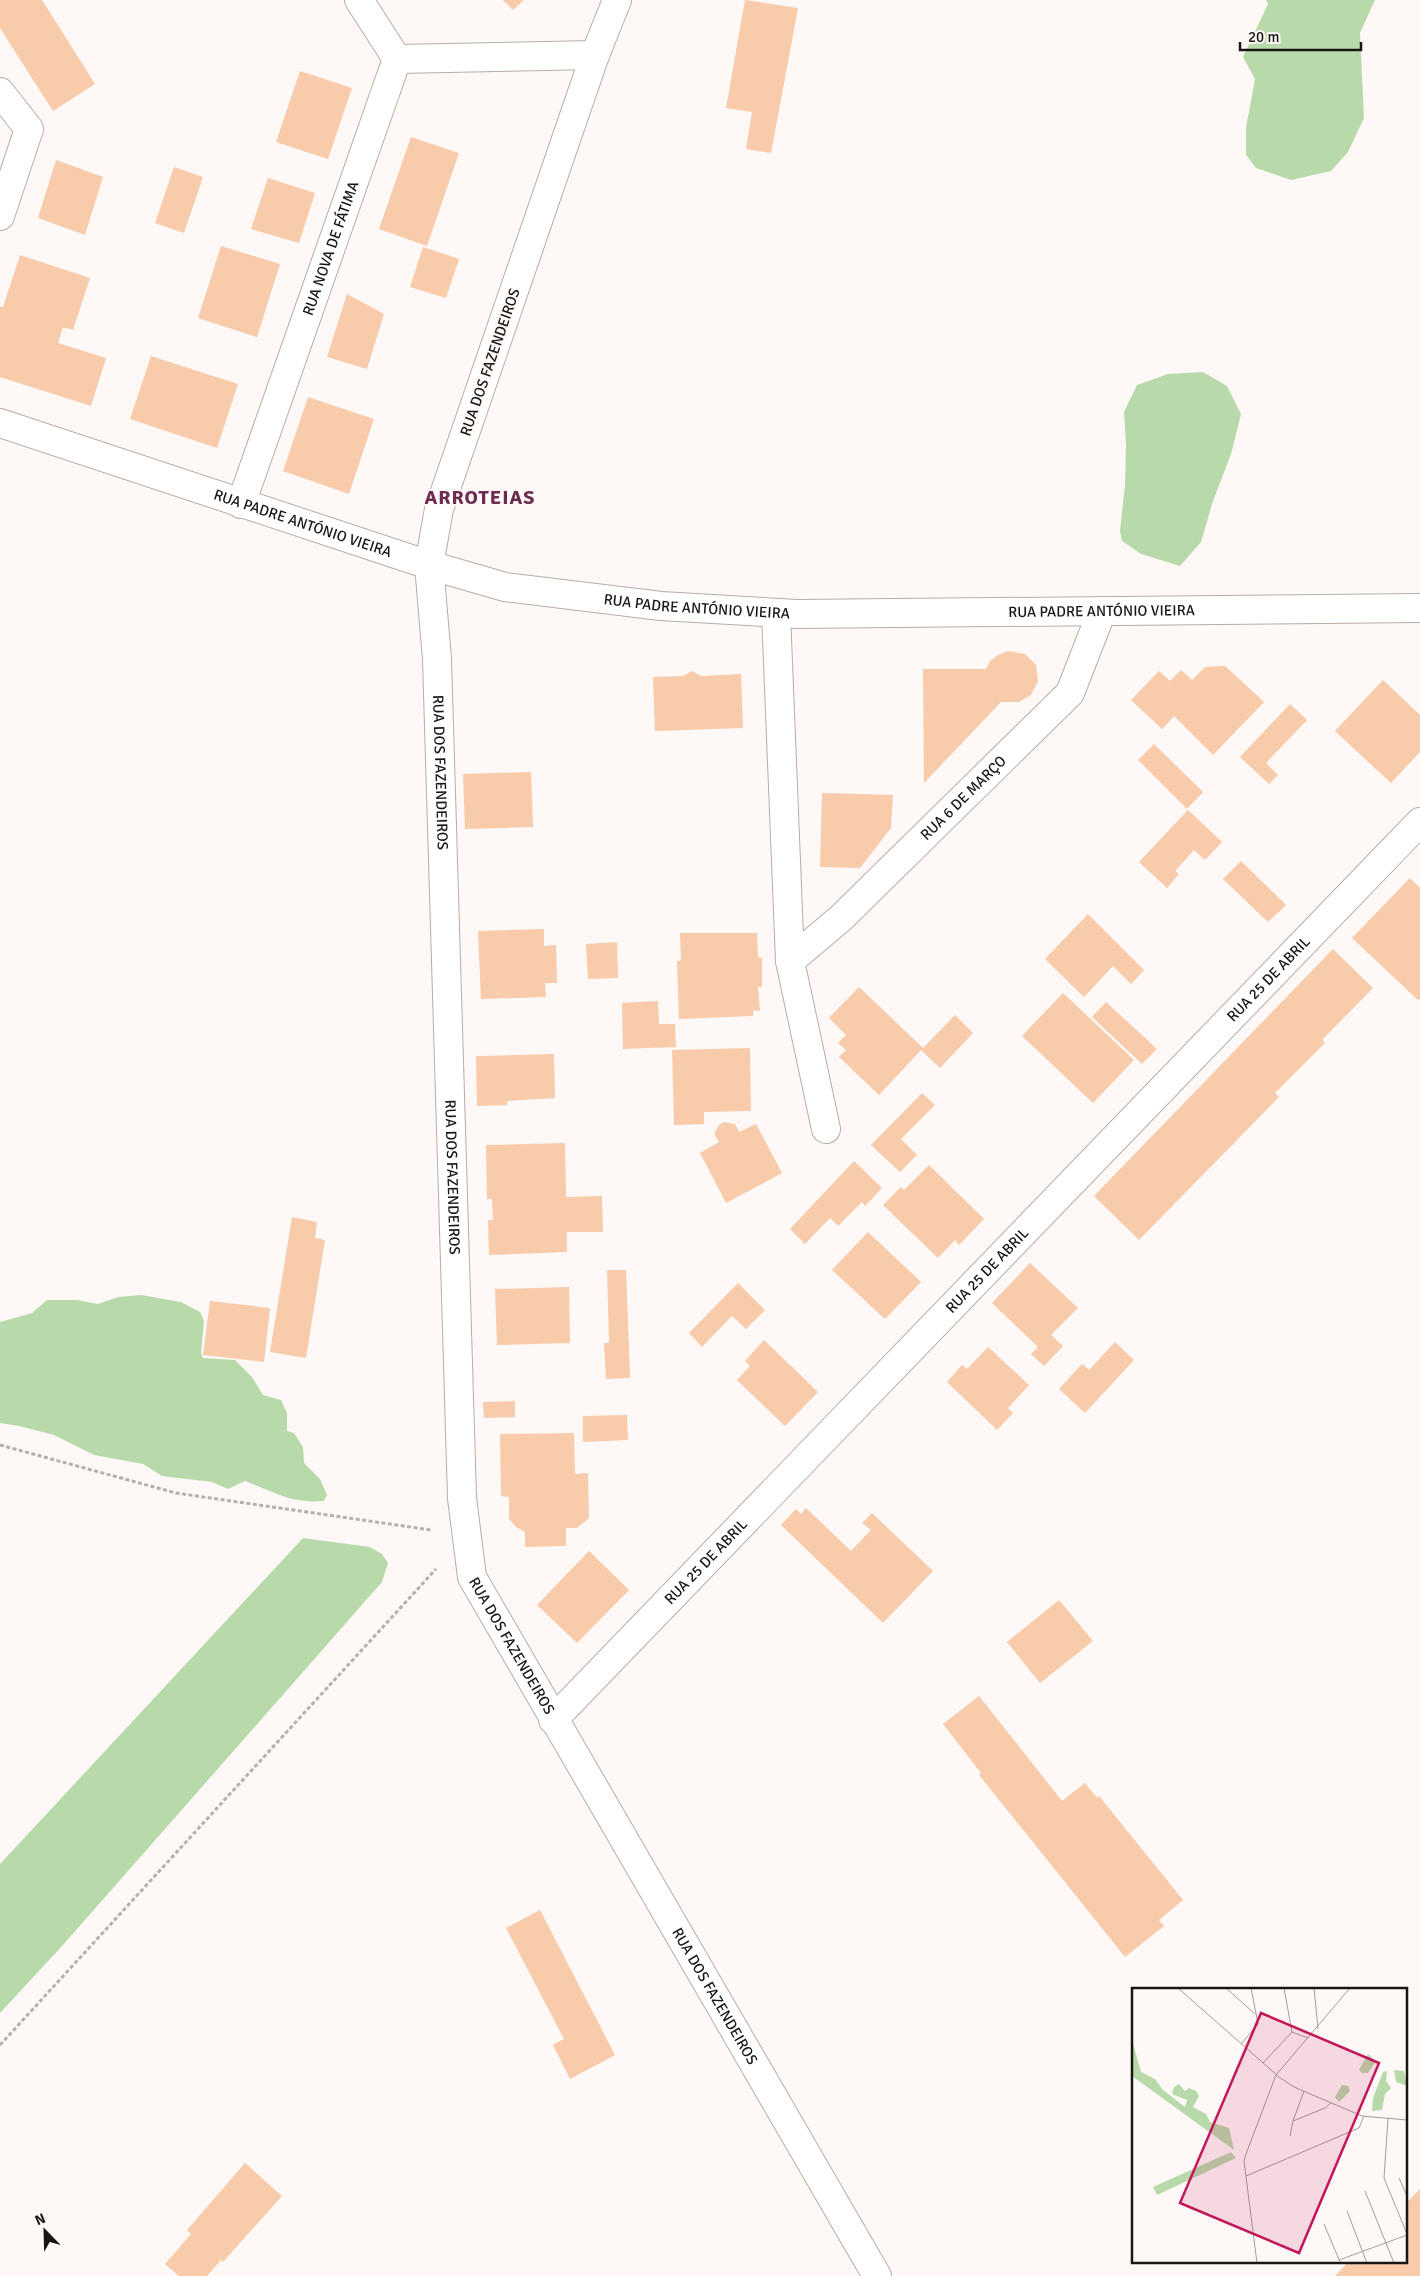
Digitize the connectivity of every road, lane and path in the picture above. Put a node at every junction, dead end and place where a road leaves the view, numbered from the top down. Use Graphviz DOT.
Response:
graph roads {
  1 [pos="359,0"];
  2 [pos="617,0"];
  3 [pos="595,55"];
  4 [pos="397,59"];
  5 [pos="0,92"];
  6 [pos="0,216"];
  7 [pos="0,423"];
  8 [pos="241,504"];
  9 [pos="429,565"];
  10 [pos="1420,608"];
  11 [pos="1102,611"];
  12 [pos="776,613"];
  13 [pos="1420,822"];
  14 [pos="790,961"];
  15 [pos="826,1128"];
  16 [pos="0,1445"];
  17 [pos="467,1536"];
  18 [pos="553,1720"];
  19 [pos="0,2045"];
  20 [pos="877,2276"];
  1 -- 4 [label="street"];
  2 -- 3 [label="street, RUA DOS FAZENDEIROS"];
  3 -- 4 [label="street"];
  3 -- 9 [label="street, RUA DOS FAZENDEIROS"];
  4 -- 8 [label="street, RUA NOVA DE FÁTIMA"];
  5 -- 6 [label="street"];
  7 -- 8 [label="street, RUA PADRE ANTÓNIO VIEIRA"];
  8 -- 9 [label="street, RUA PADRE ANTÓNIO VIEIRA"];
  9 -- 12 [label="street, RUA PADRE ANTÓNIO VIEIRA"];
  9 -- 17 [label="street, RUA DOS FAZENDEIROS"];
  10 -- 11 [label="street, RUA PADRE ANTÓNIO VIEIRA"];
  11 -- 12 [label="street, RUA PADRE ANTÓNIO VIEIRA"];
  11 -- 14 [label="street, RUA 6 DE MARÇO"];
  12 -- 14 [label="street"];
  13 -- 18 [label="street, RUA 25 DE ABRIL"];
  14 -- 15 [label="street"];
  16 -- 17 [label="path"];
  17 -- 18 [label="street, RUA DOS FAZENDEIROS"];
  17 -- 19 [label="path"];
  18 -- 20 [label="street, RUA DOS FAZENDEIROS"];
}
